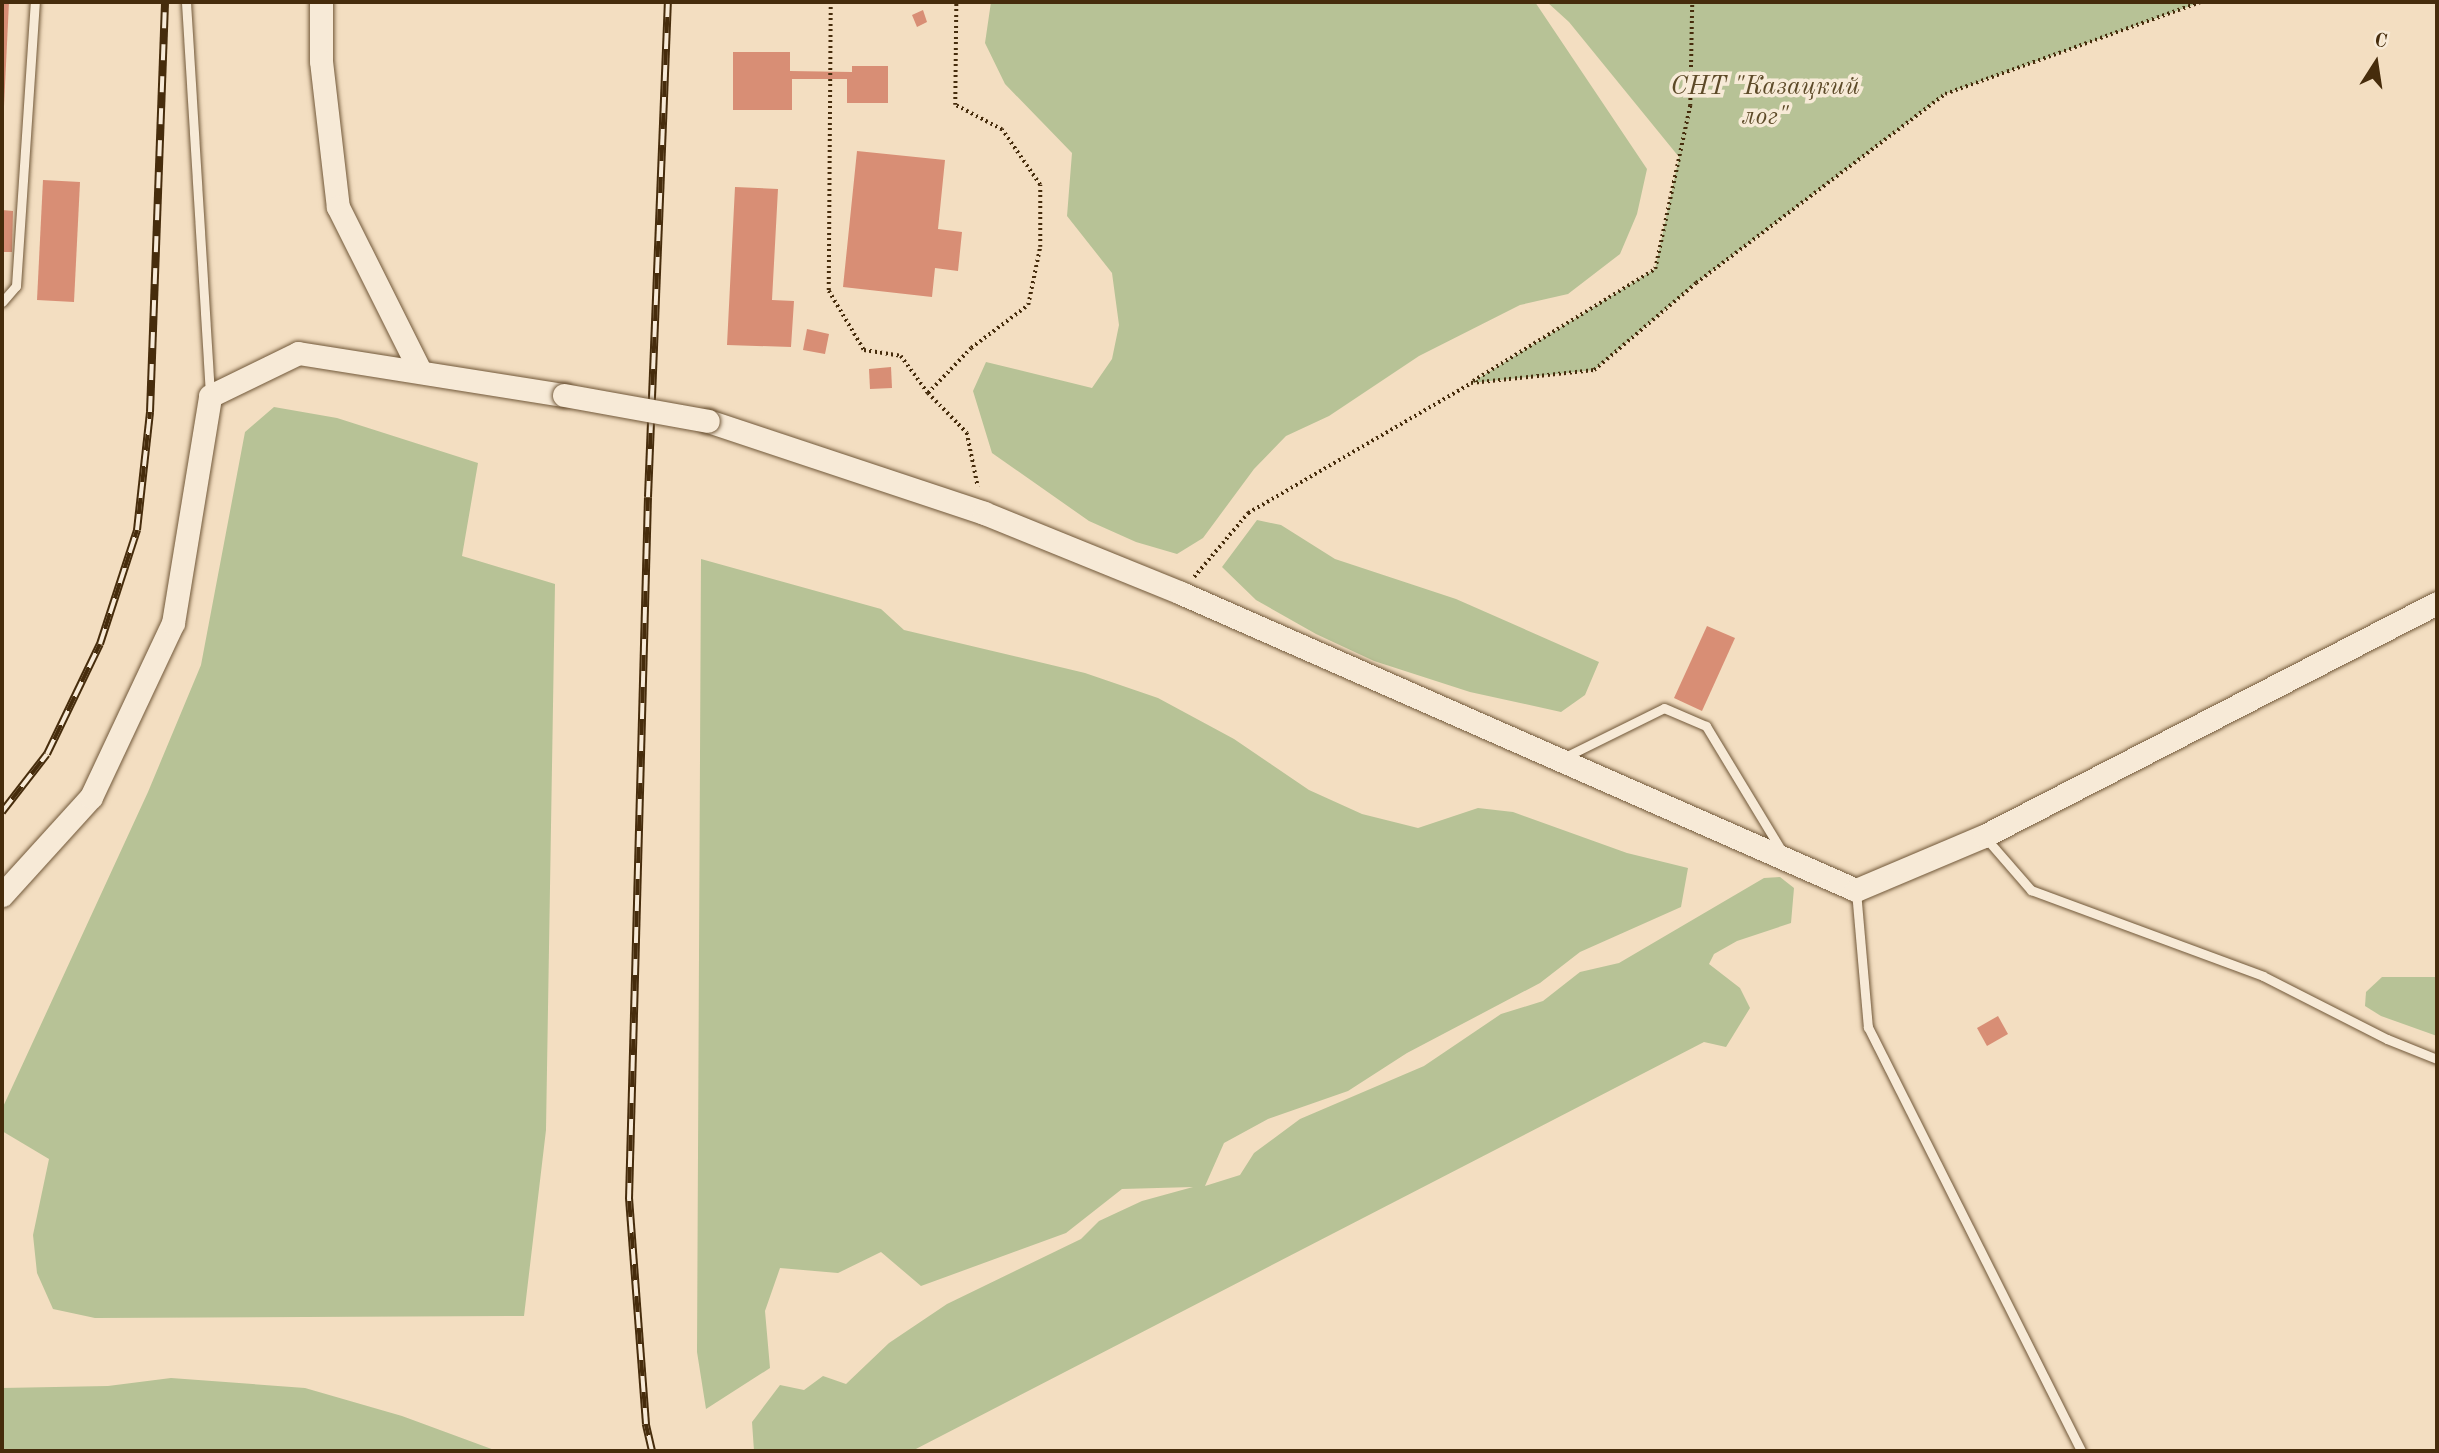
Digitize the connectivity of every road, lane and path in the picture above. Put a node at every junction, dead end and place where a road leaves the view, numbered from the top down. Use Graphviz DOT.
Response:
graph roads {
  1 [pos="35,2"];
  2 [pos="186,2"];
  3 [pos="321,2"];
  4 [pos="831,2"];
  5 [pos="956,2"];
  6 [pos="1692,2"];
  7 [pos="2201,2"];
  8 [pos="2,303"];
  9 [pos="419,369"];
  10 [pos="1471,383"];
  11 [pos="928,393"];
  12 [pos="210,396"];
  13 [pos="984,513"];
  14 [pos="1181,593"];
  15 [pos="2437,603"];
  16 [pos="1559,760"];
  17 [pos="1984,836"];
  18 [pos="1788,860"];
  19 [pos="1856,890"];
  20 [pos="2,895"];
  21 [pos="2437,1059"];
  22 [pos="2081,1451"];
  1 -- 8 [label="lane"];
  2 -- 12 [label="lane"];
  3 -- 9 [label="street"];
  4 -- 11 [label="path"];
  5 -- 11 [label="path"];
  6 -- 10 [label="path"];
  7 -- 10 [label="path"];
  9 -- 12 [label="street"];
  9 -- 13 [label="street, bridge"];
  10 -- 14 [label="path"];
  11 -- 13 [label="path"];
  12 -- 20 [label="street"];
  13 -- 14 [label="street"];
  14 -- 16 [label="street"];
  15 -- 17 [label="street"];
  16 -- 18 [label="street"];
  16 -- 18 [label="lane"];
  17 -- 19 [label="street"];
  17 -- 21 [label="lane"];
  18 -- 19 [label="street"];
  19 -- 22 [label="lane"];
}
